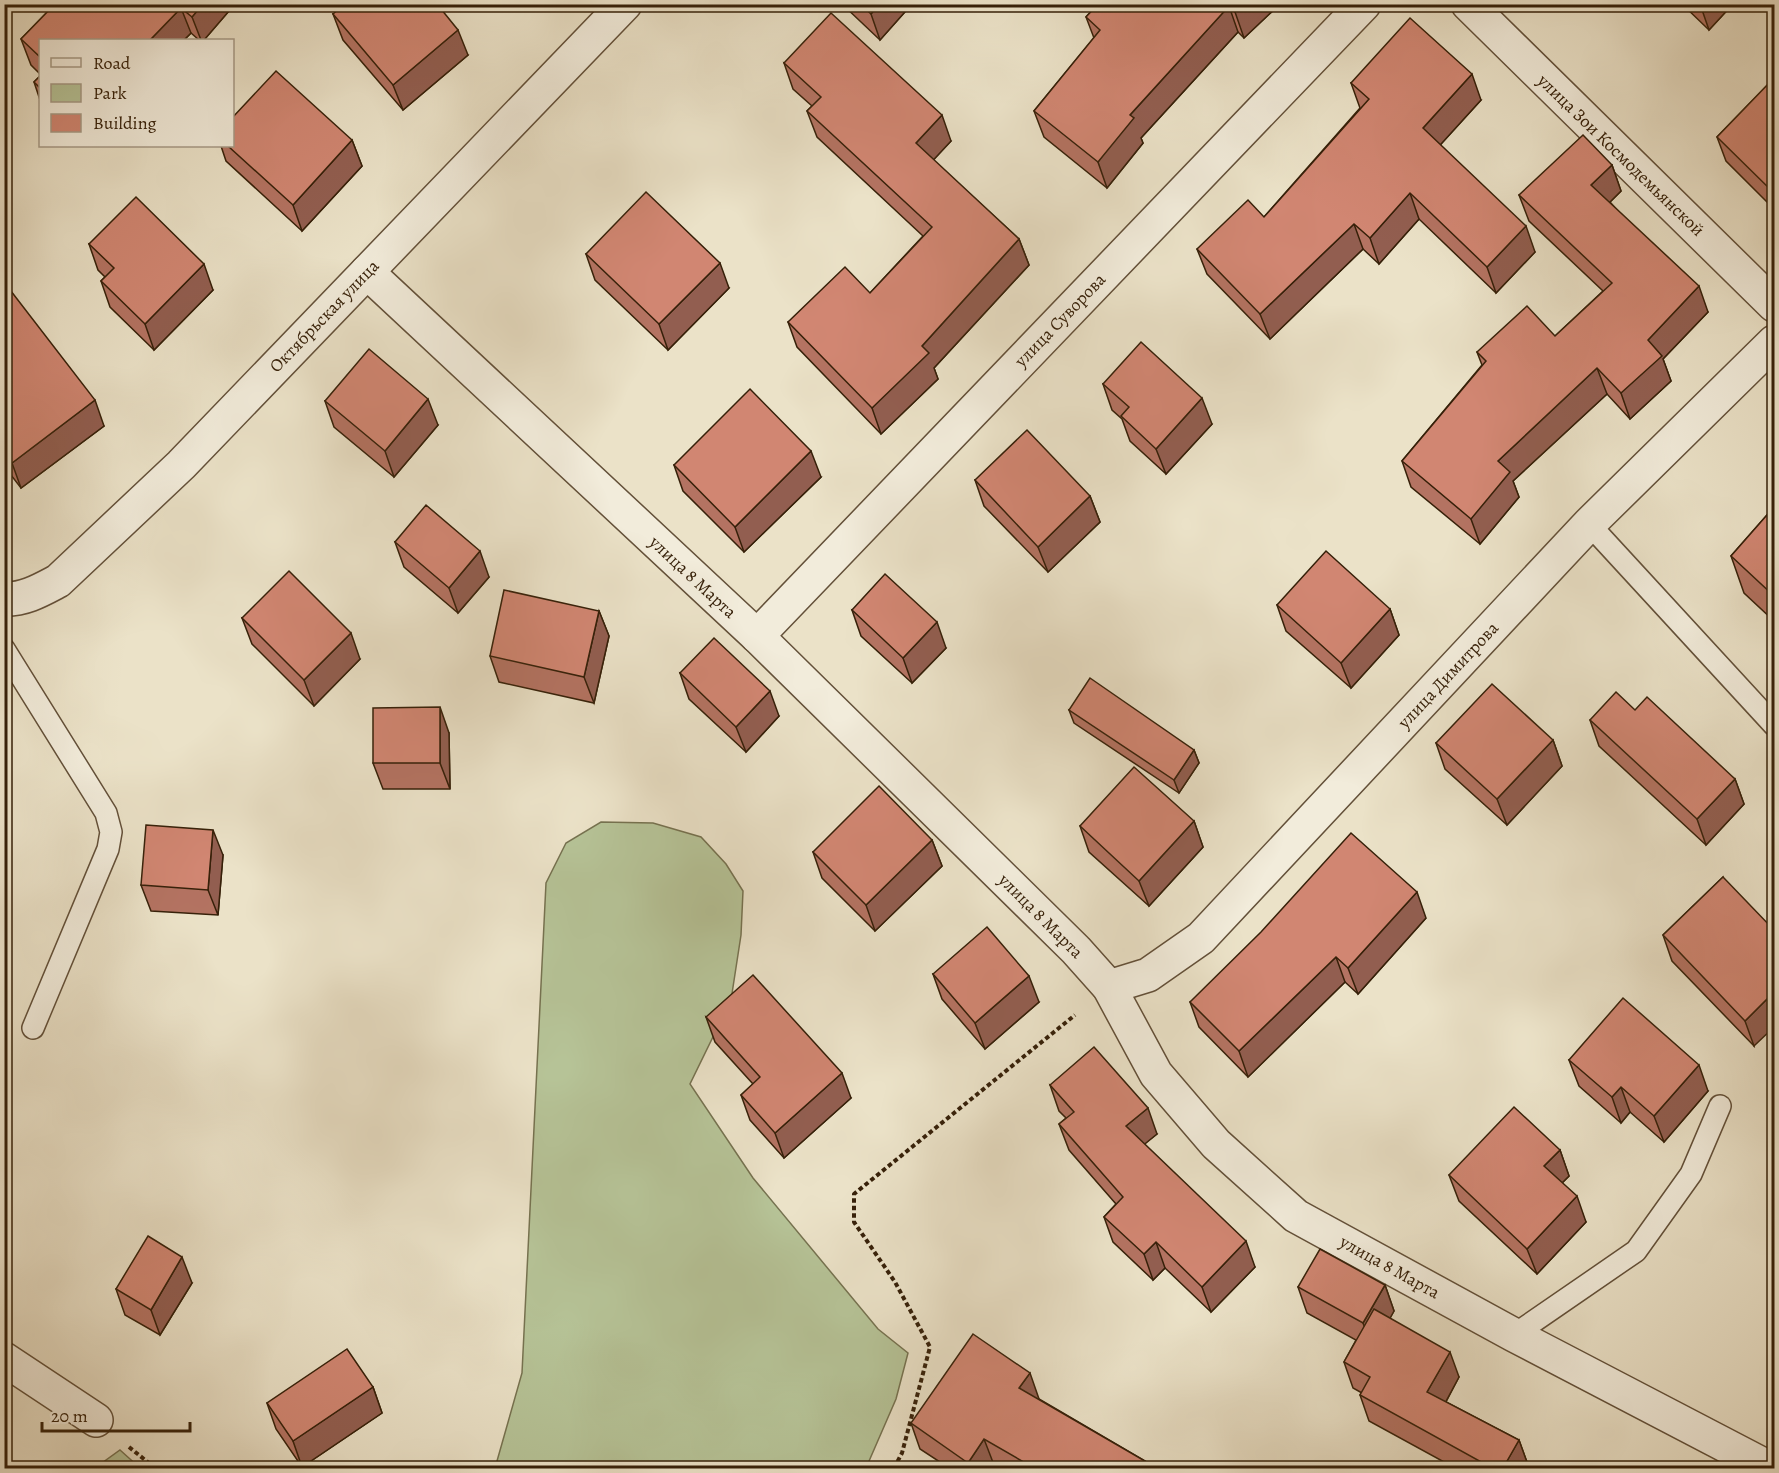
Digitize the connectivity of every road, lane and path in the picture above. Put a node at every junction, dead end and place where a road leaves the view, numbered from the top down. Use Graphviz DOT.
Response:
graph roads {
  1 [pos="625,4"];
  2 [pos="1364,4"];
  3 [pos="1468,4"];
  4 [pos="366,272"];
  5 [pos="1774,305"];
  6 [pos="1774,342"];
  7 [pos="1589,524"];
  8 [pos="4,599"];
  9 [pos="757,636"];
  10 [pos="4,649"];
  11 [pos="1774,725"];
  12 [pos="1109,987"];
  13 [pos="33,1028"];
  14 [pos="1720,1106"];
  15 [pos="1514,1335"];
  16 [pos="4,1359"];
  17 [pos="96,1420"];
  18 [pos="894,1468"];
  19 [pos="1769,1468"];
  1 -- 4 [label="street, Октябрьская улица"];
  2 -- 9 [label="street, улица Суворова"];
  3 -- 5 [label="street, улица Зои Космодемьянской"];
  4 -- 8 [label="street, Октябрьская улица"];
  4 -- 9 [label="street, улица 8 Марта"];
  6 -- 7 [label="street, улица Димитрова"];
  7 -- 11 [label="lane"];
  7 -- 12 [label="street, улица Димитрова"];
  9 -- 12 [label="street, улица 8 Марта"];
  10 -- 13 [label="lane"];
  12 -- 15 [label="street, улица 8 Марта"];
  12 -- 18 [label="path"];
  14 -- 15 [label="lane"];
  15 -- 19 [label="street, улица 8 Марта"];
  16 -- 17 [label="street"];
}
